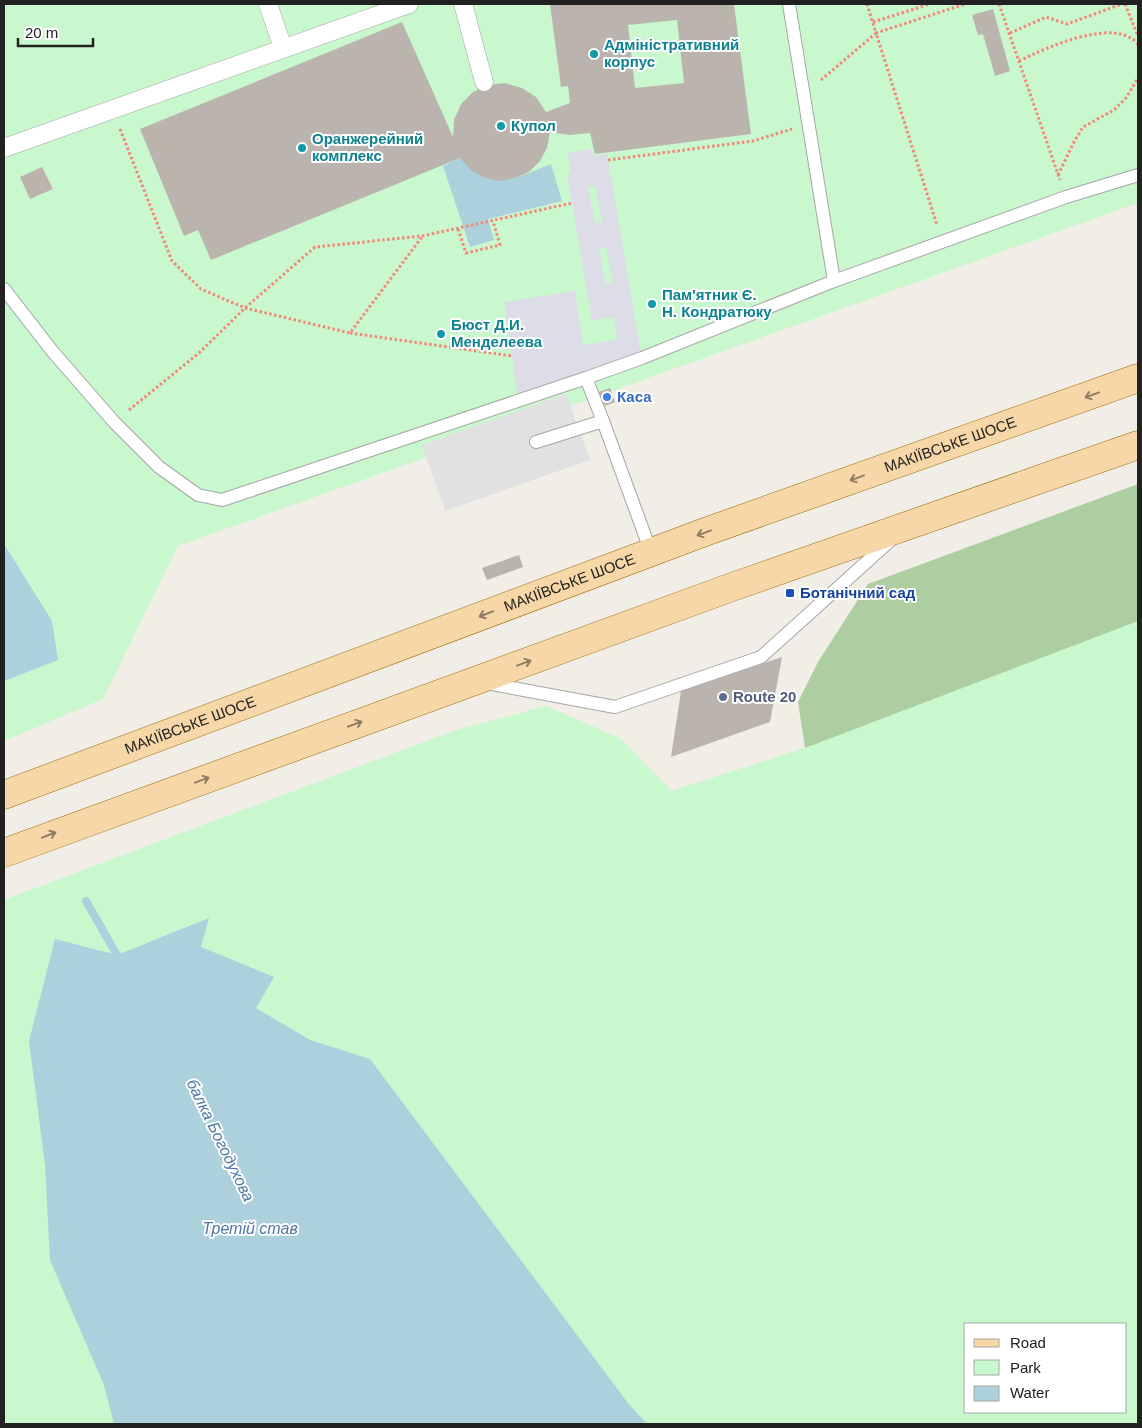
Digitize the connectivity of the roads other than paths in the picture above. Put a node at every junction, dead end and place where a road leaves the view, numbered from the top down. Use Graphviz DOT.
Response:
graph roads {
  1 [pos="268,4"];
  2 [pos="409,4"];
  3 [pos="463,4"];
  4 [pos="789,4"];
  5 [pos="283,48"];
  6 [pos="484,82"];
  7 [pos="4,148"];
  8 [pos="1138,175"];
  9 [pos="834,281"];
  10 [pos="4,289"];
  11 [pos="586,378"];
  12 [pos="1138,378"];
  13 [pos="603,421"];
  14 [pos="536,442"];
  15 [pos="1138,445"];
  16 [pos="905,527"];
  17 [pos="651,552"];
  18 [pos="474,681"];
  19 [pos="4,795"];
  20 [pos="4,853"];
  1 -- 5 [label="street"];
  2 -- 5 [label="street"];
  3 -- 6 [label="street"];
  4 -- 9 [label="lane"];
  5 -- 7 [label="street"];
  8 -- 9 [label="lane"];
  9 -- 11 [label="lane"];
  10 -- 11 [label="lane"];
  11 -- 13 [label="lane"];
  12 -- 17 [label="main road, МАКІЇВСЬКЕ ШОСЕ, one-way"];
  13 -- 14 [label="lane"];
  13 -- 17 [label="lane"];
  15 -- 16 [label="main road"];
  18 -- 16 [label="main road, one-way"];
  16 -- 18 [label="lane"];
  17 -- 19 [label="main road, МАКІЇВСЬКЕ ШОСЕ, one-way"];
  20 -- 18 [label="main road, one-way"];
}
